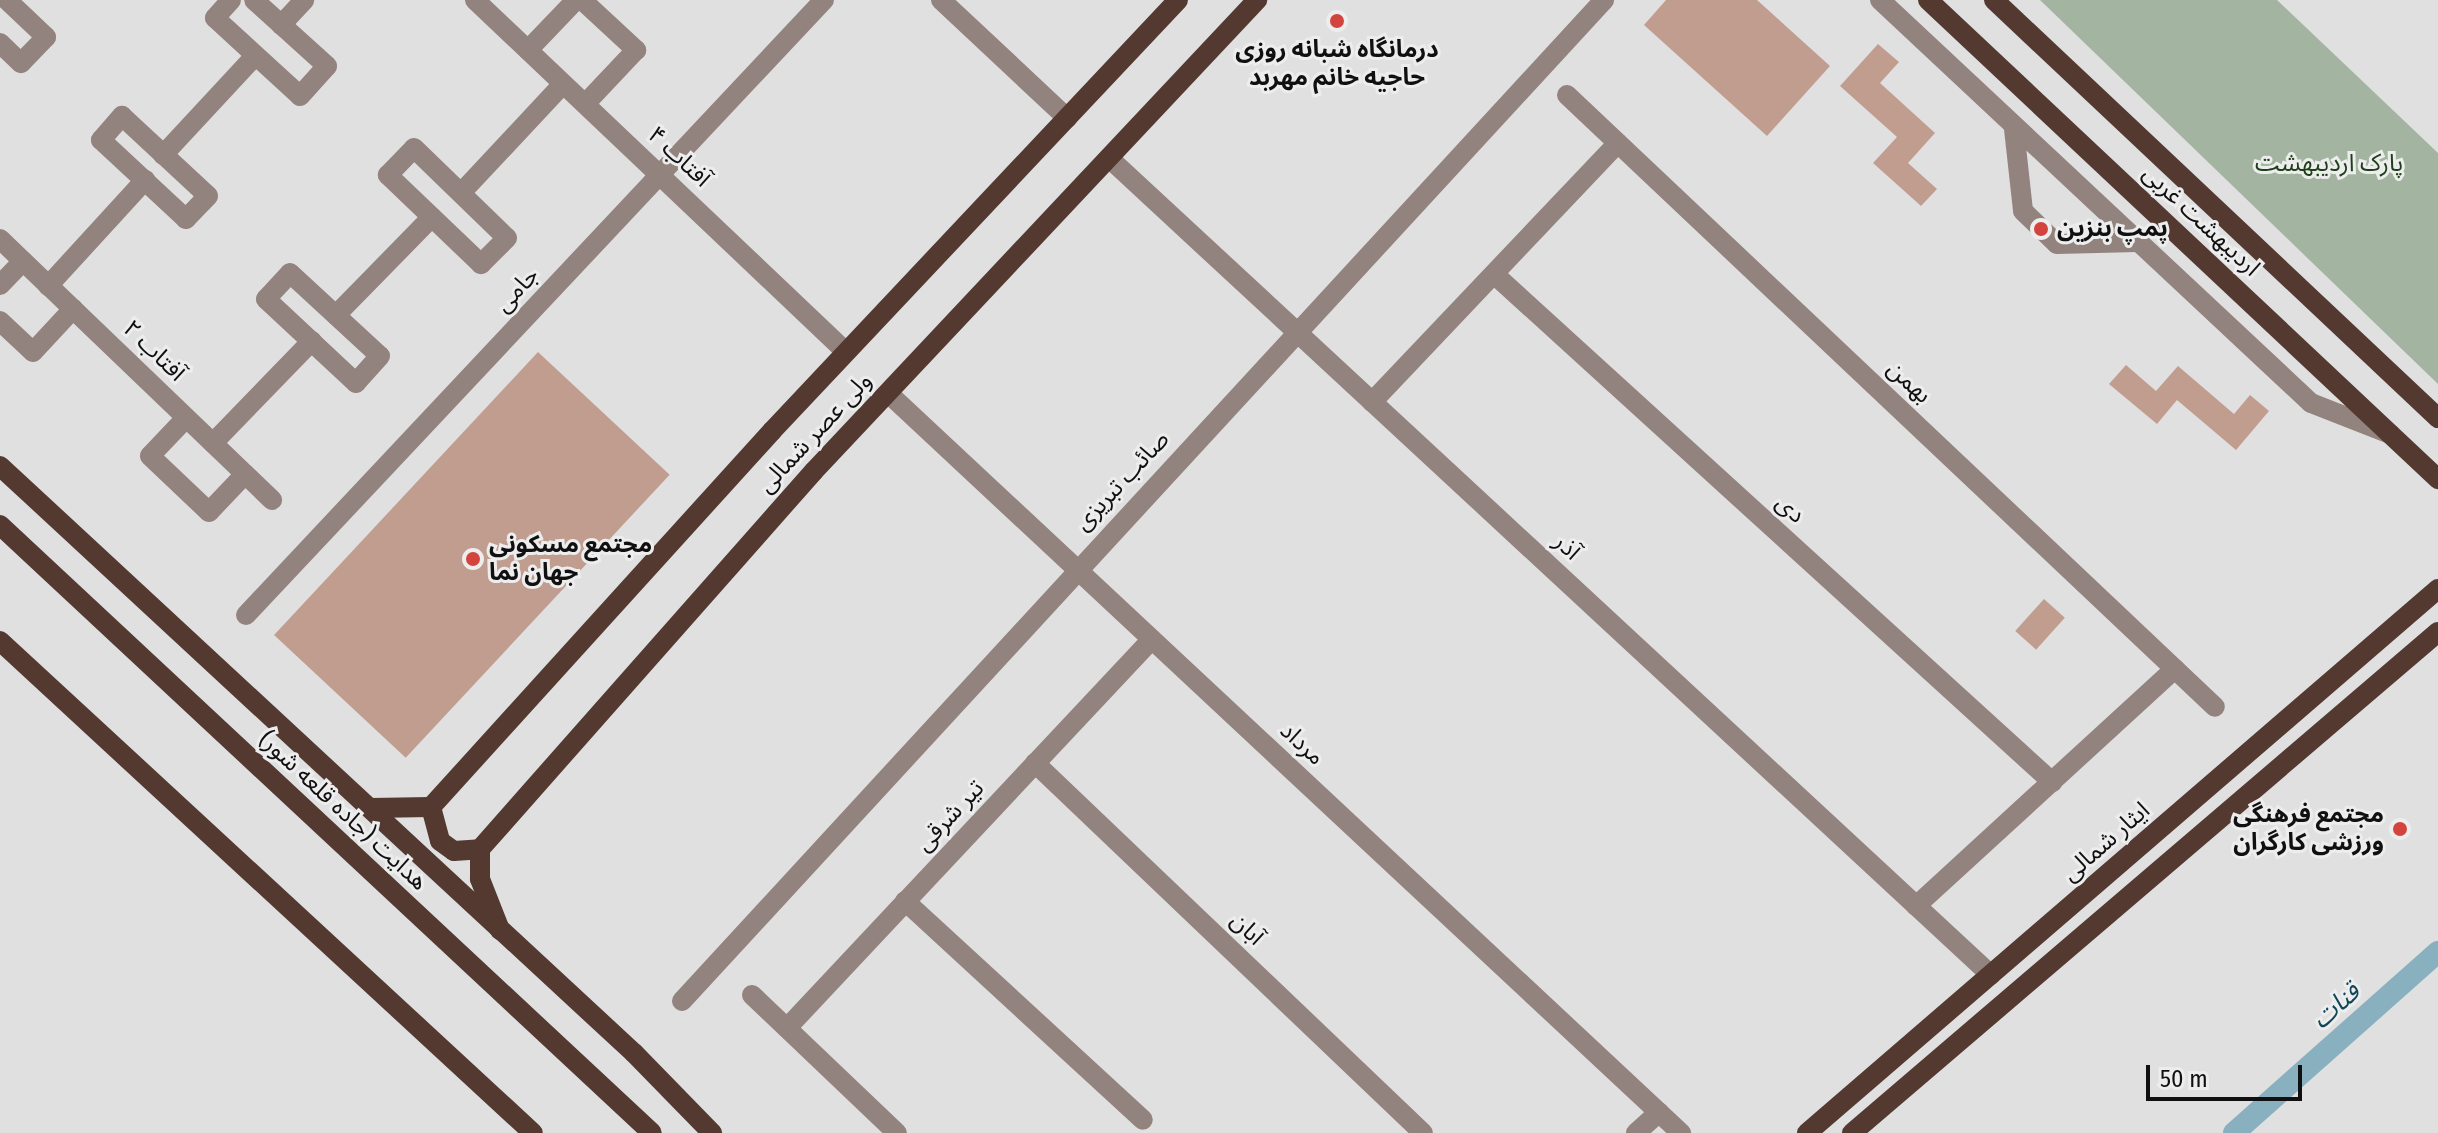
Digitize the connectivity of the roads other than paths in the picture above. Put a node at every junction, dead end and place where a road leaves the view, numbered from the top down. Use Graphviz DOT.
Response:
graph roads {
  1 [pos="7,0"];
  2 [pos="231,0"];
  3 [pos="254,0"];
  4 [pos="304,0"];
  5 [pos="475,0"];
  6 [pos="576,0"];
  7 [pos="582,0"];
  8 [pos="824,0"];
  9 [pos="941,0"];
  10 [pos="1178,0"];
  11 [pos="1257,0"];
  12 [pos="1604,0"];
  13 [pos="1880,0"];
  14 [pos="1928,0"];
  15 [pos="1994,0"];
  16 [pos="281,25"];
  17 [pos="0,43"];
  18 [pos="528,50"];
  19 [pos="255,56"];
  20 [pos="563,84"];
  21 [pos="1567,95"];
  22 [pos="585,104"];
  23 [pos="1067,118"];
  24 [pos="2014,129"];
  25 [pos="1618,143"];
  26 [pos="163,155"];
  27 [pos="1109,158"];
  28 [pos="661,175"];
  29 [pos="145,180"];
  30 [pos="461,193"];
  31 [pos="432,217"];
  32 [pos="0,239"];
  33 [pos="2137,242"];
  34 [pos="23,261"];
  35 [pos="1494,274"];
  36 [pos="0,285"];
  37 [pos="48,286"];
  38 [pos="73,309"];
  39 [pos="336,315"];
  40 [pos="0,321"];
  41 [pos="1295,331"];
  42 [pos="312,341"];
  43 [pos="846,352"];
  44 [pos="888,393"];
  45 [pos="1372,402"];
  46 [pos="186,418"];
  47 [pos="2438,418"];
  48 [pos="2390,435"];
  49 [pos="213,443"];
  50 [pos="0,466"];
  51 [pos="245,474"];
  52 [pos="2438,479"];
  53 [pos="0,481"];
  54 [pos="272,500"];
  55 [pos="0,525"];
  56 [pos="63,526"];
  57 [pos="1076,569"];
  58 [pos="2438,589"];
  59 [pos="246,615"];
  60 [pos="2438,632"];
  61 [pos="1152,639"];
  62 [pos="0,641"];
  63 [pos="2175,669"];
  64 [pos="2215,707"];
  65 [pos="1035,763"];
  66 [pos="2052,782"];
  67 [pos="431,807"];
  68 [pos="371,808"];
  69 [pos="480,849"];
  70 [pos="905,901"];
  71 [pos="1916,906"];
  72 [pos="500,930"];
  73 [pos="1991,975"];
  74 [pos="752,995"];
  75 [pos="682,1001"];
  76 [pos="787,1028"];
  77 [pos="1861,1086"];
  78 [pos="1880,1109"];
  79 [pos="1659,1112"];
  80 [pos="1143,1120"];
  81 [pos="533,1133"];
  82 [pos="652,1133"];
  83 [pos="712,1133"];
  84 [pos="897,1133"];
  85 [pos="1423,1133"];
  86 [pos="1636,1133"];
  87 [pos="1681,1133"];
  88 [pos="1807,1133"];
  89 [pos="1852,1133"];
  1 -- 17 [label="street"];
  2 -- 19 [label="street"];
  3 -- 16 [label="street"];
  4 -- 16 [label="street"];
  5 -- 18 [label="street, آفتاب ۴"];
  6 -- 18 [label="street"];
  7 -- 22 [label="street"];
  8 -- 28 [label="street, جامی"];
  9 -- 23 [label="street"];
  10 -- 23 [label="main road, ولی عصر شمالی"];
  11 -- 27 [label="main road, ولی عصر شمالی"];
  12 -- 41 [label="street, صائب تبریزی"];
  13 -- 24 [label="street"];
  14 -- 48 [label="main road, اردیبهشت غربی"];
  15 -- 47 [label="main road, اردیبهشت غربی"];
  16 -- 19 [label="street"];
  18 -- 20 [label="street, آفتاب ۴"];
  19 -- 26 [label="street"];
  20 -- 22 [label="street, آفتاب ۴"];
  20 -- 30 [label="street"];
  21 -- 25 [label="street, بهمن"];
  22 -- 28 [label="street, آفتاب ۴"];
  23 -- 43 [label="main road, ولی عصر شمالی"];
  24 -- 33 [label="street"];
  24 -- 33 [label="street"];
  25 -- 35 [label="street"];
  25 -- 63 [label="street, بهمن"];
  26 -- 29 [label="street"];
  26 -- 29 [label="street"];
  27 -- 41 [label="street, آذر"];
  27 -- 44 [label="main road, ولی عصر شمالی"];
  28 -- 43 [label="street, آفتاب ۴"];
  28 -- 59 [label="street, جامی"];
  29 -- 37 [label="street"];
  30 -- 31 [label="street"];
  30 -- 31 [label="street"];
  31 -- 39 [label="street"];
  32 -- 34 [label="street, آفتاب ۲"];
  33 -- 48 [label="street"];
  34 -- 36 [label="street"];
  34 -- 37 [label="street, آفتاب ۲"];
  35 -- 45 [label="street"];
  35 -- 66 [label="street, دی"];
  37 -- 38 [label="street, آفتاب ۲"];
  38 -- 40 [label="street"];
  38 -- 46 [label="street, آفتاب ۲"];
  39 -- 42 [label="street"];
  39 -- 42 [label="street"];
  41 -- 45 [label="street, آذر"];
  41 -- 57 [label="street, صائب تبریزی"];
  42 -- 49 [label="street"];
  43 -- 67 [label="main road, ولی عصر شمالی"];
  44 -- 57 [label="street, مرداد"];
  44 -- 69 [label="main road, ولی عصر شمالی"];
  45 -- 71 [label="street, آذر"];
  46 -- 49 [label="street, آفتاب ۲"];
  46 -- 51 [label="street"];
  48 -- 52 [label="main road, اردیبهشت غربی"];
  49 -- 51 [label="street, آفتاب ۲"];
  50 -- 56 [label="main road"];
  51 -- 54 [label="street, آفتاب ۲"];
  53 -- 56 [label="main road"];
  55 -- 82 [label="main road, هدایت (جاده قلعه شور)"];
  56 -- 68 [label="main road"];
  57 -- 61 [label="street, مرداد"];
  57 -- 75 [label="street, صائب تبریزی"];
  58 -- 73 [label="main road, ایثار شمالی"];
  60 -- 78 [label="main road"];
  61 -- 65 [label="street, تیر شرقی"];
  61 -- 79 [label="street, مرداد"];
  62 -- 81 [label="main road"];
  63 -- 64 [label="street, بهمن"];
  63 -- 66 [label="street"];
  65 -- 70 [label="street, تیر شرقی"];
  65 -- 85 [label="street, آبان"];
  66 -- 71 [label="street"];
  67 -- 68 [label="main road"];
  67 -- 69 [label="main road"];
  68 -- 72 [label="main road"];
  69 -- 72 [label="main road"];
  70 -- 76 [label="street, تیر شرقی"];
  70 -- 80 [label="street"];
  71 -- 73 [label="street, آذر"];
  72 -- 83 [label="main road"];
  73 -- 77 [label="main road, ایثار شمالی"];
  74 -- 76 [label="street"];
  76 -- 84 [label="street"];
  77 -- 78 [label="main road"];
  77 -- 88 [label="main road, ایثار شمالی"];
  78 -- 89 [label="main road"];
  79 -- 86 [label="street"];
  79 -- 87 [label="street, مرداد"];
}
